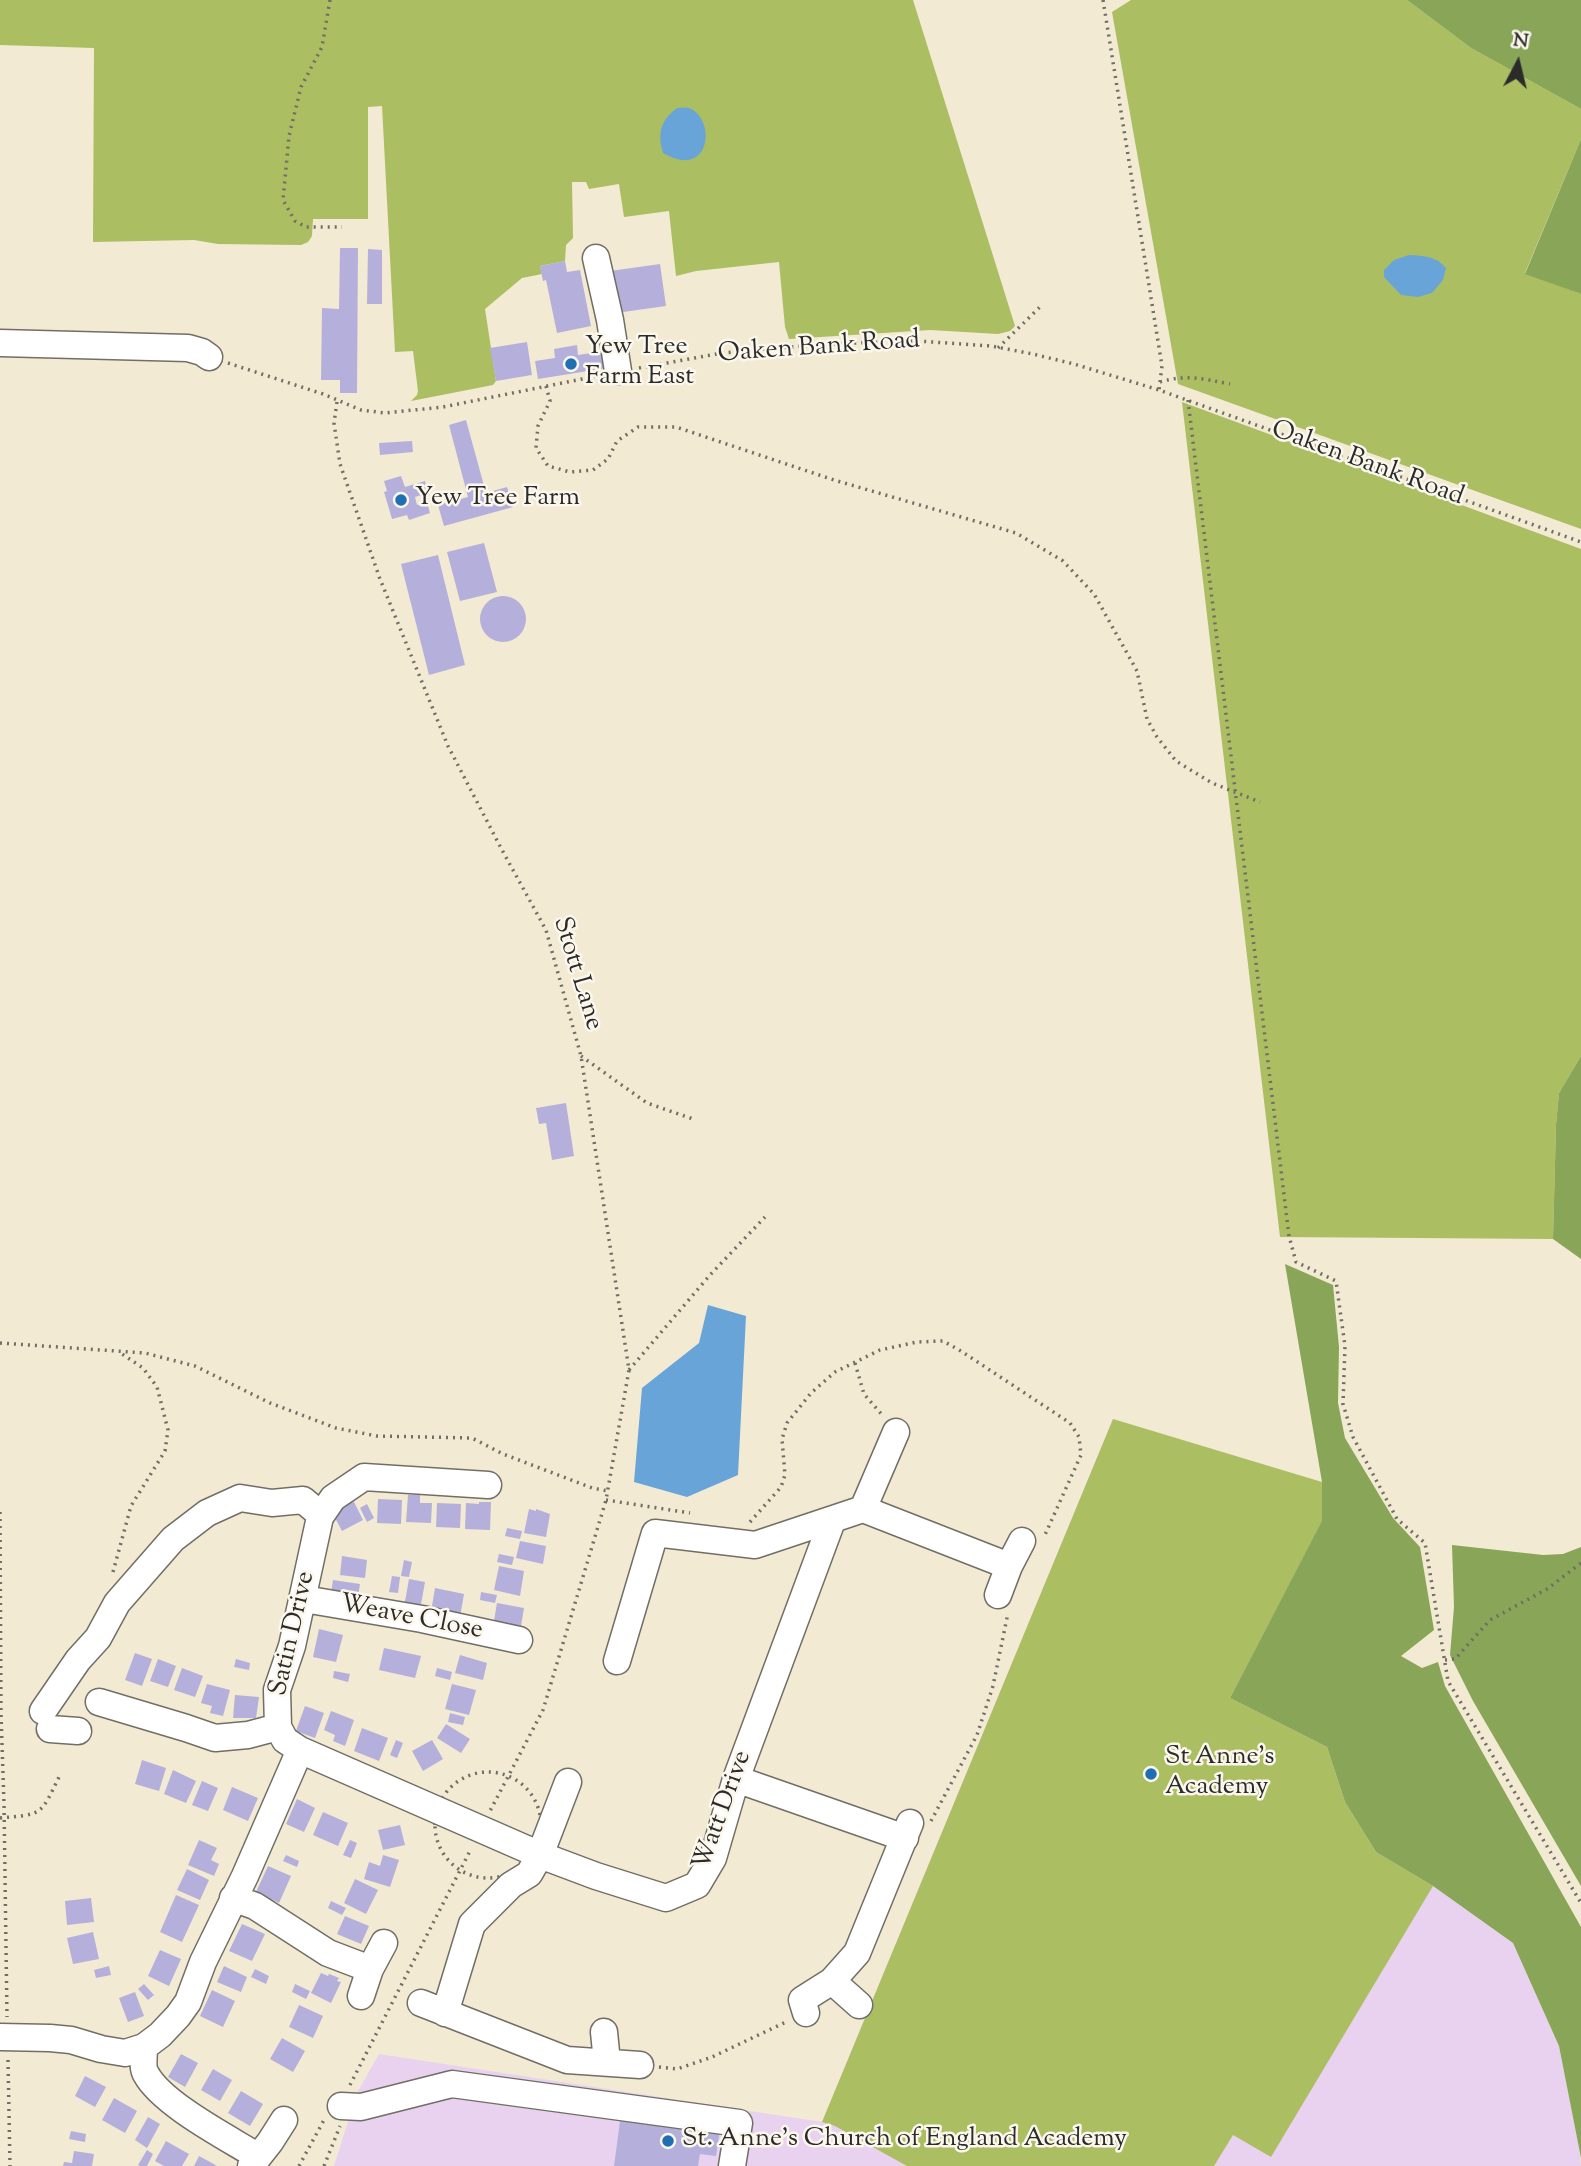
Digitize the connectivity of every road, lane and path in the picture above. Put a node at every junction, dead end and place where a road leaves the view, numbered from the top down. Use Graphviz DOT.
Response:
graph roads {
  1 [pos="330,0"];
  2 [pos="1103,0"];
  3 [pos="342,227"];
  4 [pos="596,258"];
  5 [pos="1042,305"];
  6 [pos="0,343"];
  7 [pos="998,348"];
  8 [pos="209,357"];
  9 [pos="618,371"];
  10 [pos="1160,382"];
  11 [pos="1230,384"];
  12 [pos="546,386"];
  13 [pos="1159,390"];
  14 [pos="1188,400"];
  15 [pos="337,401"];
  16 [pos="1581,542"];
  17 [pos="1236,792"];
  18 [pos="1260,802"];
  19 [pos="581,1056"];
  20 [pos="693,1119"];
  21 [pos="765,1217"];
  22 [pos="0,1343"];
  23 [pos="117,1351"];
  24 [pos="855,1363"];
  25 [pos="629,1370"];
  26 [pos="896,1432"];
  27 [pos="488,1485"];
  28 [pos="608,1491"];
  29 [pos="863,1509"];
  30 [pos="603,1511"];
  31 [pos="0,1512"];
  32 [pos="321,1515"];
  33 [pos="832,1521"];
  34 [pos="1022,1541"];
  35 [pos="1581,1563"];
  36 [pos="1009,1566"];
  37 [pos="114,1591"];
  38 [pos="998,1595"];
  39 [pos="304,1600"];
  40 [pos="519,1640"];
  41 [pos="1445,1660"];
  42 [pos="617,1661"];
  43 [pos="99,1702"];
  44 [pos="278,1727"];
  45 [pos="78,1731"];
  46 [pos="300,1750"];
  47 [pos="59,1777"];
  48 [pos="736,1779"];
  49 [pos="568,1782"];
  50 [pos="2,1817"];
  51 [pos="908,1830"];
  52 [pos="540,1855"];
  53 [pos="233,1898"];
  54 [pos="1581,1903"];
  55 [pos="384,1943"];
  56 [pos="370,1969"];
  57 [pos="832,1981"];
  58 [pos="361,1996"];
  59 [pos="859,2005"];
  60 [pos="806,2013"];
  61 [pos="604,2032"];
  62 [pos="4,2037"];
  63 [pos="144,2047"];
  64 [pos="607,2062"];
  65 [pos="640,2065"];
  66 [pos="341,2106"];
  67 [pos="266,2146"];
  68 [pos="10,2166"];
  69 [pos="299,2166"];
  70 [pos="324,2166"];
  71 [pos="733,2166"];
  1 -- 3 [label="path"];
  2 -- 10 [label="path"];
  4 -- 9 [label="street"];
  5 -- 7 [label="path"];
  6 -- 8 [label="street"];
  7 -- 9 [label="path, Oaken Bank Road"];
  7 -- 13 [label="path, Oaken Bank Road"];
  8 -- 15 [label="path, Oaken Bank Road"];
  9 -- 12 [label="path, Oaken Bank Road"];
  10 -- 11 [label="path"];
  10 -- 13 [label="path"];
  12 -- 15 [label="path, Oaken Bank Road"];
  12 -- 17 [label="path"];
  13 -- 14 [label="path, Oaken Bank Road"];
  14 -- 16 [label="path, Oaken Bank Road"];
  14 -- 17 [label="path"];
  15 -- 19 [label="path, Stott Lane"];
  17 -- 18 [label="path"];
  17 -- 41 [label="path"];
  19 -- 20 [label="path"];
  19 -- 25 [label="path, Stott Lane"];
  21 -- 25 [label="path"];
  22 -- 23 [label="path"];
  23 -- 28 [label="path"];
  23 -- 37 [label="path"];
  24 -- 26 [label="path"];
  25 -- 28 [label="path, Stott Lane"];
  26 -- 29 [label="street"];
  27 -- 32 [label="street"];
  28 -- 30 [label="path, Stott Lane"];
  29 -- 33 [label="street"];
  29 -- 36 [label="street"];
  31 -- 50 [label="path"];
  32 -- 37 [label="street"];
  32 -- 39 [label="street, Satin Drive"];
  33 -- 42 [label="street"];
  33 -- 48 [label="street, Watt Drive"];
  34 -- 36 [label="street"];
  35 -- 41 [label="path"];
  36 -- 38 [label="street"];
  37 -- 45 [label="street"];
  38 -- 51 [label="path"];
  39 -- 40 [label="street, Weave Close"];
  39 -- 44 [label="street, Satin Drive"];
  41 -- 54 [label="path"];
  43 -- 44 [label="street"];
  44 -- 46 [label="street, Satin Drive"];
  46 -- 52 [label="street, Watt Drive"];
  46 -- 53 [label="street"];
  47 -- 50 [label="path"];
  48 -- 51 [label="street"];
  48 -- 52 [label="street, Watt Drive"];
  49 -- 52 [label="street"];
  50 -- 62 [label="path"];
  51 -- 57 [label="street"];
  52 -- 64 [label="street"];
  53 -- 56 [label="street"];
  53 -- 63 [label="street"];
  55 -- 56 [label="street"];
  56 -- 58 [label="street"];
  57 -- 59 [label="street"];
  57 -- 60 [label="street"];
  60 -- 65 [label="path"];
  61 -- 64 [label="street"];
  62 -- 63 [label="street"];
  62 -- 68 [label="path"];
  63 -- 67 [label="street"];
  64 -- 65 [label="street"];
  66 -- 69 [label="path"];
  66 -- 70 [label="path"];
  66 -- 71 [label="street"];
}
